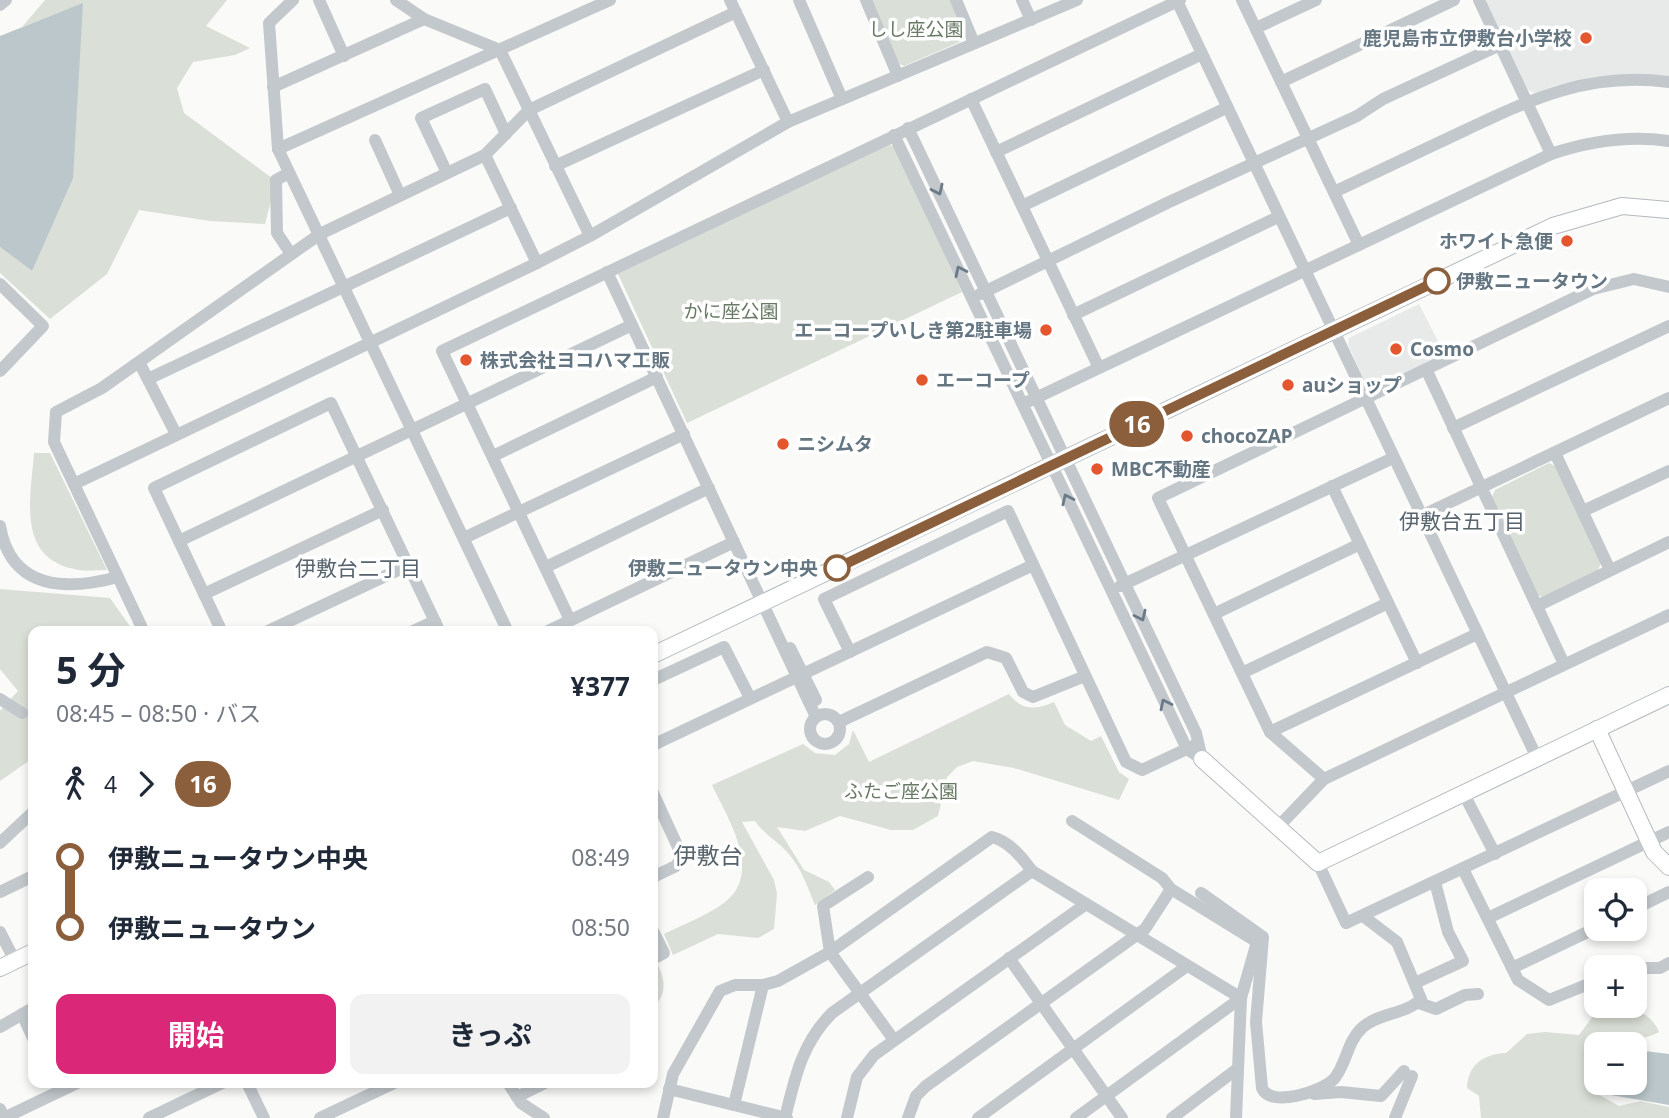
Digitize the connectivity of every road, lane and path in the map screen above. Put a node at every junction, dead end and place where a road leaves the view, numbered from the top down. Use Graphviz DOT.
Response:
graph roads {
  1 [pos="6,0"];
  2 [pos="293,0"];
  3 [pos="319,0"];
  4 [pos="396,0"];
  5 [pos="610,0"];
  6 [pos="799,0"];
  7 [pos="866,0"];
  8 [pos="956,0"];
  9 [pos="1022,0"];
  10 [pos="1077,0"];
  11 [pos="1242,0"];
  12 [pos="1316,0"];
  13 [pos="1454,0"];
  14 [pos="1479,0"];
  15 [pos="1178,1"];
  16 [pos="0,5"];
  17 [pos="733,6"];
  18 [pos="425,19"];
  19 [pos="1031,20"];
  20 [pos="1256,28"];
  21 [pos="975,43"];
  22 [pos="1500,46"];
  23 [pos="500,50"];
  24 [pos="1202,54"];
  25 [pos="344,56"];
  26 [pos="764,70"];
  27 [pos="898,76"];
  28 [pos="1281,82"];
  29 [pos="1669,82"];
  30 [pos="273,87"];
  31 [pos="842,99"];
  32 [pos="971,99"];
  33 [pos="1526,100"];
  34 [pos="1226,107"];
  35 [pos="529,110"];
  36 [pos="788,122"];
  37 [pos="908,128"];
  38 [pos="506,134"];
  39 [pos="894,135"];
  40 [pos="1308,138"];
  41 [pos="375,140"];
  42 [pos="1669,141"];
  43 [pos="278,149"];
  44 [pos="996,152"];
  45 [pos="1551,154"];
  46 [pos="485,155"];
  47 [pos="1253,164"];
  48 [pos="555,166"];
  49 [pos="289,173"];
  50 [pos="447,173"];
  51 [pos="1334,192"];
  52 [pos="400,195"];
  53 [pos="1022,206"];
  54 [pos="511,208"];
  55 [pos="1669,210"];
  56 [pos="1278,217"];
  57 [pos="320,234"];
  58 [pos="590,236"];
  59 [pos="1359,245"];
  60 [pos="292,254"];
  61 [pos="1048,262"];
  62 [pos="537,263"];
  63 [pos="1304,270"];
  64 [pos="607,272"];
  65 [pos="0,284"];
  66 [pos="344,287"];
  67 [pos="1669,287"];
  68 [pos="985,291"];
  69 [pos="973,298"];
  70 [pos="1073,316"];
  71 [pos="632,325"];
  72 [pos="1669,326"];
  73 [pos="1332,331"];
  74 [pos="371,342"];
  75 [pos="139,362"];
  76 [pos="1099,368"];
  77 [pos="1426,369"];
  78 [pos="0,371"];
  79 [pos="657,377"];
  80 [pos="148,379"];
  81 [pos="1037,398"];
  82 [pos="1365,398"];
  83 [pos="1669,398"];
  84 [pos="468,403"];
  85 [pos="1023,404"];
  86 [pos="1453,428"];
  87 [pos="412,430"];
  88 [pos="176,434"];
  89 [pos="684,434"];
  90 [pos="1555,453"];
  91 [pos="357,456"];
  92 [pos="493,456"];
  93 [pos="1392,458"];
  94 [pos="1058,461"];
  95 [pos="1669,471"];
  96 [pos="74,484"];
  97 [pos="1332,486"];
  98 [pos="709,488"];
  99 [pos="1481,488"];
  100 [pos="383,510"];
  101 [pos="1583,511"];
  102 [pos="520,513"];
  103 [pos="1421,516"];
  104 [pos="0,526"];
  105 [pos="464,538"];
  106 [pos="179,541"];
  107 [pos="734,542"];
  108 [pos="1669,542"];
  109 [pos="1360,544"];
  110 [pos="1186,556"];
  111 [pos="409,565"];
  112 [pos="1033,565"];
  113 [pos="545,567"];
  114 [pos="1610,570"];
  115 [pos="118,577"];
  116 [pos="1126,583"];
  117 [pos="1111,590"];
  118 [pos="204,594"];
  119 [pos="763,603"];
  120 [pos="1388,603"];
  121 [pos="1537,606"];
  122 [pos="1214,614"];
  123 [pos="1669,615"];
  124 [pos="570,620"];
  125 [pos="141,626"];
  126 [pos="219,626"];
  127 [pos="279,626"];
  128 [pos="437,626"];
  129 [pos="505,626"];
  130 [pos="558,626"];
  131 [pos="1477,634"];
  132 [pos="849,652"];
  133 [pos="658,653"];
  134 [pos="1417,663"];
  135 [pos="1564,664"];
  136 [pos="1242,673"];
  137 [pos="799,675"];
  138 [pos="1085,676"];
  139 [pos="658,678"];
  140 [pos="1506,693"];
  141 [pos="1669,695"];
  142 [pos="750,698"];
  143 [pos="0,699"];
  144 [pos="22,713"];
  145 [pos="819,716"];
  146 [pos="839,722"];
  147 [pos="1597,729"];
  148 [pos="1270,732"];
  149 [pos="658,743"];
  150 [pos="1187,749"];
  151 [pos="1201,751"];
  152 [pos="1537,758"];
  153 [pos="1669,771"];
  154 [pos="1324,779"];
  155 [pos="1626,792"];
  156 [pos="1467,800"];
  157 [pos="658,804"];
  158 [pos="28,817"];
  159 [pos="1072,821"];
  160 [pos="1279,827"];
  161 [pos="1669,832"];
  162 [pos="1649,842"];
  163 [pos="0,843"];
  164 [pos="1495,854"];
  165 [pos="1318,863"];
  166 [pos="1669,867"];
  167 [pos="1463,869"];
  168 [pos="1032,871"];
  169 [pos="658,875"];
  170 [pos="868,877"];
  171 [pos="28,878"];
  172 [pos="1435,882"];
  173 [pos="1171,890"];
  174 [pos="0,892"];
  175 [pos="1669,892"];
  176 [pos="1201,893"];
  177 [pos="1647,903"];
  178 [pos="1086,904"];
  179 [pos="1363,916"];
  180 [pos="1488,918"];
  181 [pos="0,932"];
  182 [pos="1584,934"];
  183 [pos="1137,935"];
  184 [pos="658,941"];
  185 [pos="1260,942"];
  186 [pos="830,952"];
  187 [pos="28,954"];
  188 [pos="658,956"];
  189 [pos="1009,958"];
  190 [pos="7,964"];
  191 [pos="1669,964"];
  192 [pos="1187,966"];
  193 [pos="1512,968"];
  194 [pos="1647,968"];
  195 [pos="1415,983"];
  196 [pos="764,985"];
  197 [pos="1584,986"];
  198 [pos="860,993"];
  199 [pos="1478,994"];
  200 [pos="1241,998"];
  201 [pos="1040,1003"];
  202 [pos="1419,1003"];
  203 [pos="28,1011"];
  204 [pos="0,1027"];
  205 [pos="894,1040"];
  206 [pos="1073,1049"];
  207 [pos="1237,1069"];
  208 [pos="57,1088"];
  209 [pos="212,1088"];
  210 [pos="249,1088"];
  211 [pos="385,1088"];
  212 [pos="511,1088"];
  213 [pos="535,1088"];
  214 [pos="669,1089"];
  215 [pos="1302,1094"];
  216 [pos="1106,1096"];
  217 [pos="517,1097"];
  218 [pos="734,1105"];
  219 [pos="0,1109"];
  220 [pos="341,1114"];
  221 [pos="149,1118"];
  222 [pos="264,1118"];
  223 [pos="320,1118"];
  224 [pos="544,1118"];
  225 [pos="663,1118"];
  226 [pos="785,1118"];
  227 [pos="847,1118"];
  228 [pos="908,1118"];
  229 [pos="978,1118"];
  230 [pos="1076,1118"];
  231 [pos="1122,1118"];
  232 [pos="1172,1118"];
  233 [pos="1237,1118"];
  234 [pos="1395,1118"];
  1 -- 16 [label="street"];
  2 -- 30 [label="street"];
  3 -- 25 [label="street"];
  4 -- 18 [label="street"];
  5 -- 23 [label="street"];
  6 -- 31 [label="street"];
  7 -- 27 [label="street"];
  8 -- 21 [label="street"];
  9 -- 19 [label="street"];
  10 -- 19 [label="street"];
  11 -- 20 [label="street"];
  12 -- 20 [label="street"];
  13 -- 28 [label="street"];
  14 -- 22 [label="street"];
  15 -- 24 [label="street"];
  15 -- 32 [label="street"];
  17 -- 26 [label="street"];
  17 -- 35 [label="street"];
  18 -- 23 [label="street"];
  18 -- 25 [label="street"];
  19 -- 21 [label="street"];
  20 -- 28 [label="street"];
  21 -- 27 [label="street"];
  22 -- 33 [label="street"];
  22 -- 40 [label="street"];
  23 -- 35 [label="street"];
  23 -- 43 [label="street"];
  24 -- 34 [label="street"];
  24 -- 44 [label="street"];
  25 -- 30 [label="street"];
  26 -- 36 [label="street"];
  26 -- 48 [label="street"];
  27 -- 31 [label="street"];
  28 -- 40 [label="street"];
  29 -- 33 [label="street"];
  30 -- 43 [label="street"];
  31 -- 36 [label="street"];
  32 -- 37 [label="street"];
  32 -- 44 [label="street"];
  33 -- 45 [label="street"];
  33 -- 51 [label="street"];
  34 -- 47 [label="street"];
  34 -- 53 [label="street"];
  35 -- 38 [label="street"];
  35 -- 48 [label="street"];
  36 -- 58 [label="street"];
  37 -- 39 [label="street"];
  37 -- 68 [label="street, one-way"];
  38 -- 46 [label="street"];
  38 -- 50 [label="street"];
  39 -- 64 [label="street"];
  69 -- 39 [label="street, one-way"];
  40 -- 47 [label="street"];
  40 -- 51 [label="street"];
  41 -- 52 [label="street"];
  42 -- 45 [label="street"];
  43 -- 49 [label="street"];
  44 -- 53 [label="street"];
  45 -- 59 [label="street"];
  46 -- 50 [label="street"];
  46 -- 54 [label="street"];
  47 -- 56 [label="street"];
  47 -- 61 [label="street"];
  48 -- 58 [label="street"];
  49 -- 57 [label="street"];
  49 -- 60 [label="street"];
  50 -- 52 [label="street"];
  51 -- 59 [label="street"];
  52 -- 57 [label="street"];
  53 -- 61 [label="street"];
  54 -- 62 [label="street"];
  54 -- 66 [label="street"];
  55 -- 73 [label="street"];
  56 -- 63 [label="street"];
  56 -- 70 [label="street"];
  57 -- 60 [label="street"];
  57 -- 66 [label="street"];
  58 -- 62 [label="street"];
  59 -- 63 [label="street"];
  60 -- 75 [label="street"];
  61 -- 68 [label="street"];
  61 -- 70 [label="street"];
  62 -- 74 [label="street"];
  63 -- 73 [label="street"];
  63 -- 76 [label="street"];
  64 -- 71 [label="street"];
  64 -- 84 [label="street"];
  65 -- 78 [label="street"];
  66 -- 74 [label="street"];
  66 -- 80 [label="street"];
  67 -- 77 [label="street"];
  68 -- 69 [label="street"];
  68 -- 81 [label="street"];
  69 -- 85 [label="street"];
  70 -- 76 [label="street"];
  71 -- 79 [label="street"];
  71 -- 84 [label="street"];
  72 -- 86 [label="street"];
  73 -- 82 [label="street"];
  73 -- 94 [label="street"];
  74 -- 87 [label="street"];
  74 -- 88 [label="street"];
  75 -- 80 [label="street"];
  75 -- 96 [label="street"];
  76 -- 81 [label="street"];
  77 -- 82 [label="street"];
  77 -- 86 [label="street"];
  79 -- 89 [label="street"];
  79 -- 92 [label="street"];
  80 -- 88 [label="street"];
  81 -- 85 [label="street"];
  81 -- 94 [label="street"];
  82 -- 93 [label="street"];
  82 -- 110 [label="street"];
  83 -- 90 [label="street"];
  84 -- 87 [label="street"];
  84 -- 92 [label="street"];
  85 -- 94 [label="street"];
  86 -- 99 [label="street"];
  87 -- 91 [label="street"];
  87 -- 105 [label="street"];
  88 -- 96 [label="street"];
  89 -- 98 [label="street"];
  89 -- 102 [label="street"];
  90 -- 99 [label="street"];
  90 -- 101 [label="street"];
  91 -- 100 [label="street"];
  91 -- 106 [label="street"];
  91 -- 106 [label="street"];
  92 -- 102 [label="street"];
  93 -- 97 [label="street"];
  93 -- 103 [label="street"];
  94 -- 116 [label="street"];
  117 -- 94 [label="street, one-way"];
  94 -- 119 [label="street"];
  95 -- 101 [label="street"];
  96 -- 115 [label="street"];
  97 -- 109 [label="street"];
  97 -- 110 [label="street"];
  98 -- 107 [label="street"];
  98 -- 113 [label="street"];
  99 -- 103 [label="street"];
  99 -- 121 [label="street"];
  100 -- 111 [label="street"];
  100 -- 118 [label="street"];
  101 -- 114 [label="street"];
  102 -- 105 [label="street"];
  102 -- 113 [label="street"];
  103 -- 131 [label="street"];
  104 -- 115 [label="street"];
  105 -- 129 [label="street"];
  106 -- 118 [label="street"];
  107 -- 119 [label="street"];
  107 -- 124 [label="street"];
  108 -- 114 [label="street"];
  109 -- 120 [label="street"];
  109 -- 122 [label="street"];
  110 -- 116 [label="street"];
  110 -- 122 [label="street"];
  111 -- 127 [label="street"];
  111 -- 128 [label="street"];
  112 -- 132 [label="street"];
  112 -- 132 [label="street"];
  112 -- 138 [label="street"];
  113 -- 124 [label="street"];
  114 -- 121 [label="street"];
  115 -- 125 [label="street"];
  116 -- 117 [label="street"];
  116 -- 151 [label="street, one-way"];
  150 -- 117 [label="street, one-way"];
  118 -- 126 [label="street"];
  119 -- 133 [label="street"];
  119 -- 137 [label="street"];
  120 -- 134 [label="street"];
  120 -- 136 [label="street"];
  121 -- 135 [label="street"];
  122 -- 136 [label="street"];
  123 -- 135 [label="street"];
  124 -- 130 [label="street"];
  131 -- 134 [label="street"];
  131 -- 140 [label="street"];
  132 -- 137 [label="street"];
  134 -- 148 [label="street"];
  135 -- 140 [label="street"];
  136 -- 148 [label="street"];
  137 -- 142 [label="street"];
  137 -- 145 [label="street"];
  138 -- 146 [label="street"];
  138 -- 150 [label="street"];
  139 -- 142 [label="street"];
  140 -- 152 [label="street"];
  140 -- 154 [label="street"];
  141 -- 147 [label="street"];
  142 -- 149 [label="street"];
  143 -- 144 [label="street"];
  145 -- 146 [label="street"];
  145 -- 146 [label="street"];
  147 -- 152 [label="street"];
  147 -- 155 [label="street"];
  148 -- 154 [label="street"];
  150 -- 151 [label="street"];
  151 -- 160 [label="street"];
  152 -- 165 [label="street"];
  153 -- 155 [label="street"];
  154 -- 160 [label="street"];
  155 -- 162 [label="street"];
  155 -- 164 [label="street"];
  156 -- 164 [label="street"];
  157 -- 169 [label="street"];
  158 -- 163 [label="street"];
  159 -- 173 [label="street"];
  160 -- 165 [label="street"];
  161 -- 162 [label="street"];
  162 -- 166 [label="street"];
  162 -- 180 [label="street"];
  164 -- 167 [label="street"];
  165 -- 179 [label="street"];
  167 -- 172 [label="street"];
  167 -- 180 [label="street"];
  168 -- 178 [label="street"];
  168 -- 186 [label="street"];
  168 -- 198 [label="street"];
  170 -- 186 [label="street"];
  171 -- 174 [label="street"];
  172 -- 179 [label="street"];
  172 -- 195 [label="street"];
  173 -- 183 [label="street"];
  173 -- 185 [label="street"];
  175 -- 177 [label="street"];
  176 -- 185 [label="street"];
  178 -- 183 [label="street"];
  178 -- 189 [label="street"];
  179 -- 195 [label="street"];
  180 -- 193 [label="street"];
  181 -- 190 [label="street"];
  182 -- 193 [label="street"];
  183 -- 192 [label="street"];
  183 -- 201 [label="street"];
  184 -- 188 [label="street"];
  185 -- 200 [label="street"];
  185 -- 215 [label="street"];
  186 -- 196 [label="street"];
  186 -- 198 [label="street"];
  187 -- 190 [label="street"];
  189 -- 201 [label="street"];
  189 -- 205 [label="street"];
  191 -- 194 [label="street"];
  192 -- 200 [label="street"];
  192 -- 206 [label="street"];
  193 -- 197 [label="street"];
  195 -- 202 [label="street"];
  196 -- 214 [label="street"];
  196 -- 218 [label="street"];
  198 -- 205 [label="street"];
  198 -- 226 [label="street"];
  199 -- 202 [label="street"];
  200 -- 207 [label="street"];
  200 -- 216 [label="street"];
  201 -- 206 [label="street"];
  201 -- 228 [label="street"];
  202 -- 215 [label="street"];
  203 -- 204 [label="street"];
  205 -- 227 [label="street"];
  206 -- 216 [label="street"];
  206 -- 229 [label="street"];
  207 -- 232 [label="street"];
  207 -- 233 [label="street"];
  208 -- 219 [label="street"];
  209 -- 221 [label="street"];
  210 -- 222 [label="street"];
  211 -- 220 [label="street"];
  212 -- 217 [label="street"];
  213 -- 217 [label="street"];
  214 -- 218 [label="street"];
  214 -- 225 [label="street"];
  215 -- 234 [label="street"];
  216 -- 230 [label="street"];
  216 -- 231 [label="street"];
  217 -- 224 [label="street"];
  218 -- 226 [label="street"];
  220 -- 223 [label="street"];
}
